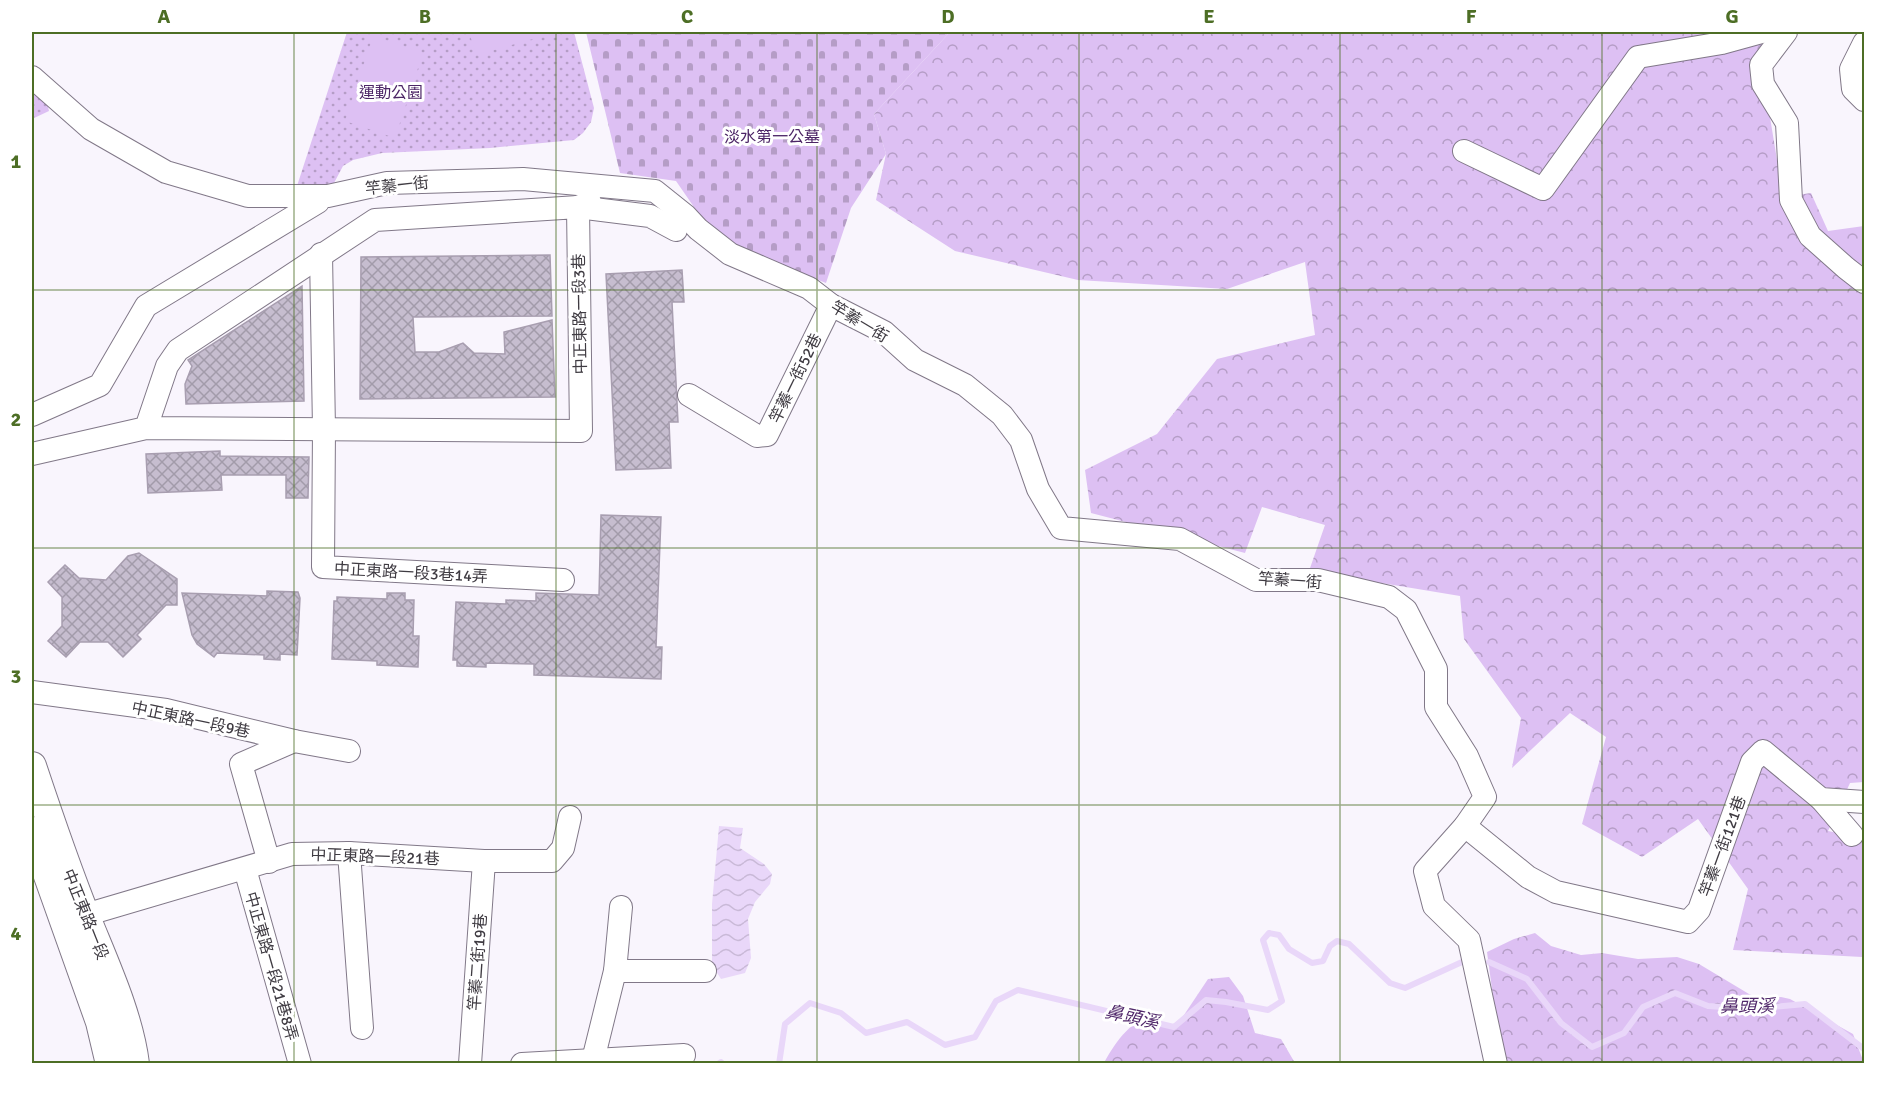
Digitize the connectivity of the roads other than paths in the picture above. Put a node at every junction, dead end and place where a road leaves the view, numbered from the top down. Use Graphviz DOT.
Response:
graph roads {
  1 [pos="1762,32"];
  2 [pos="1786,32"];
  3 [pos="1864,43"];
  4 [pos="32,77"];
  5 [pos="1864,100"];
  6 [pos="1464,151"];
  7 [pos="318,202"];
  8 [pos="578,207"];
  9 [pos="681,223"];
  10 [pos="321,254"];
  11 [pos="1864,282"];
  12 [pos="831,305"];
  13 [pos="690,395"];
  14 [pos="32,415"];
  15 [pos="146,428"];
  16 [pos="324,429"];
  17 [pos="32,454"];
  18 [pos="563,580"];
  19 [pos="32,692"];
  20 [pos="294,741"];
  21 [pos="349,751"];
  22 [pos="32,766"];
  23 [pos="1821,799"];
  24 [pos="1864,802"];
  25 [pos="570,816"];
  26 [pos="1465,826"];
  27 [pos="32,831"];
  28 [pos="1852,835"];
  29 [pos="349,853"];
  30 [pos="269,861"];
  31 [pos="484,861"];
  32 [pos="245,868"];
  33 [pos="621,907"];
  34 [pos="85,915"];
  35 [pos="615,971"];
  36 [pos="705,971"];
  37 [pos="362,1028"];
  38 [pos="684,1055"];
  39 [pos="593,1060"];
  40 [pos="110,1064"];
  41 [pos="135,1064"];
  42 [pos="300,1064"];
  43 [pos="470,1064"];
  44 [pos="522,1064"];
  45 [pos="1496,1064"];
  1 -- 6 [label="street"];
  2 -- 11 [label="street"];
  3 -- 5 [label="street"];
  4 -- 9 [label="street, 竿蓁一街"];
  7 -- 14 [label="street"];
  8 -- 9 [label="street"];
  8 -- 10 [label="street"];
  8 -- 16 [label="street, 中正東路一段3巷"];
  9 -- 12 [label="street, 竿蓁一街"];
  10 -- 15 [label="street"];
  10 -- 16 [label="street"];
  12 -- 13 [label="street, 竿蓁一街52巷"];
  12 -- 26 [label="street, 竿蓁一街"];
  15 -- 16 [label="street, 中正東路一段3巷"];
  15 -- 17 [label="street, 中正東路一段3巷"];
  16 -- 18 [label="street, 中正東路一段3巷14弄"];
  19 -- 20 [label="street, 中正東路一段9巷"];
  20 -- 21 [label="street, 中正東路一段9巷"];
  20 -- 30 [label="street"];
  22 -- 34 [label="main road, 中正東路一段"];
  23 -- 24 [label="street"];
  23 -- 26 [label="street, 竿蓁一街121巷"];
  23 -- 28 [label="street"];
  25 -- 31 [label="street, 中正東路一段21巷"];
  26 -- 45 [label="street"];
  27 -- 40 [label="main road, 中正東路一段"];
  29 -- 30 [label="street, 中正東路一段21巷"];
  29 -- 31 [label="street, 中正東路一段21巷"];
  29 -- 37 [label="street"];
  30 -- 32 [label="street, 中正東路一段21巷"];
  31 -- 43 [label="street, 竿蓁二街19巷"];
  32 -- 34 [label="street, 中正東路一段21巷"];
  32 -- 42 [label="street, 中正東路一段21巷8弄"];
  33 -- 35 [label="street"];
  34 -- 41 [label="main road, 中正東路一段"];
  35 -- 36 [label="street"];
  35 -- 39 [label="street"];
  38 -- 39 [label="street"];
  39 -- 44 [label="street"];
}
